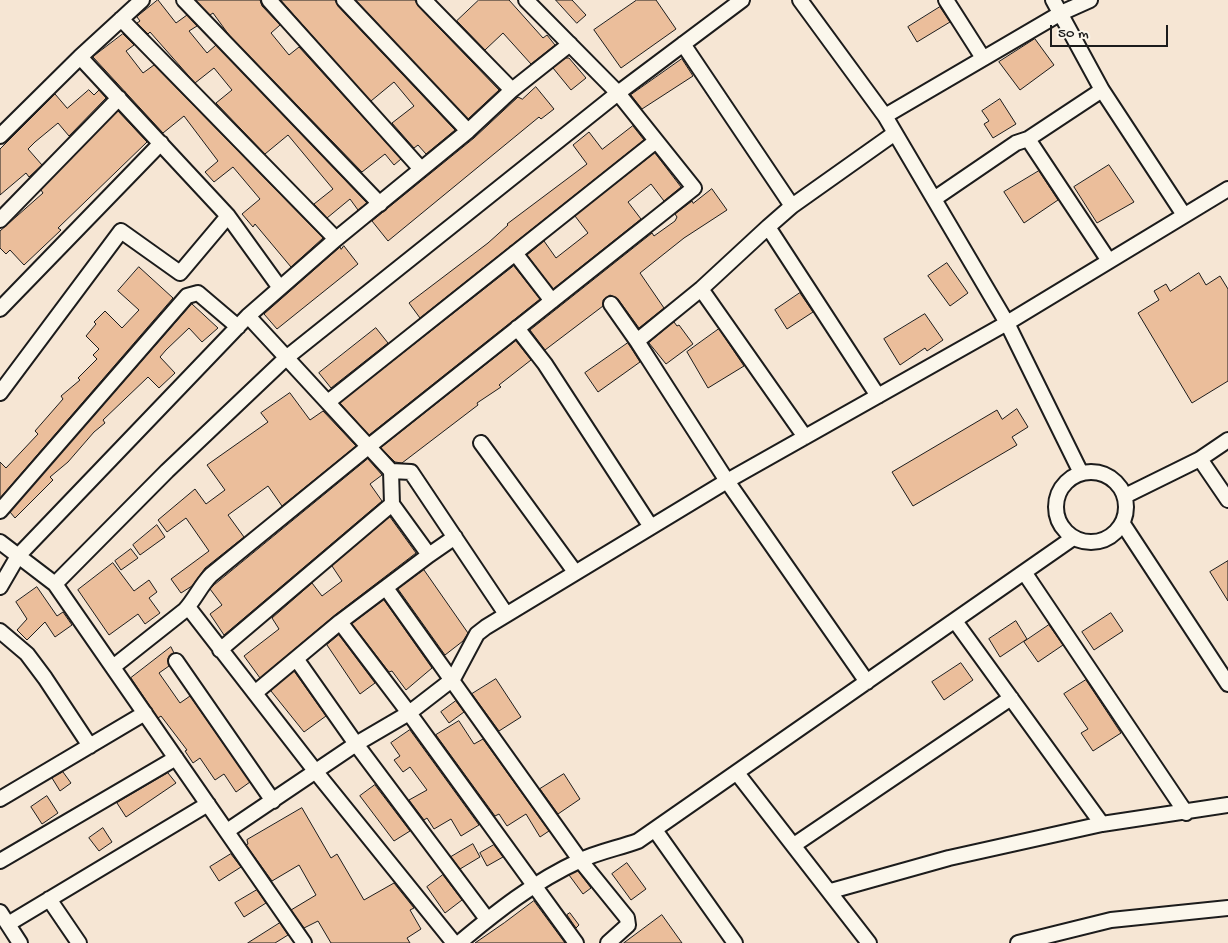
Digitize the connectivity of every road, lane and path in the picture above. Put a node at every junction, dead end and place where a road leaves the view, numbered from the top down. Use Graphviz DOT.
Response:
graph roads {
  1 [pos="142,0"];
  2 [pos="184,0"];
  3 [pos="268,0"];
  4 [pos="344,0"];
  5 [pos="424,0"];
  6 [pos="526,0"];
  7 [pos="742,0"];
  8 [pos="800,0"];
  9 [pos="946,0"];
  10 [pos="1053,0"];
  11 [pos="1090,0"];
  12 [pos="1061,13"];
  13 [pos="121,19"];
  14 [pos="570,44"];
  15 [pos="683,44"];
  16 [pos="80,57"];
  17 [pos="983,58"];
  18 [pos="512,90"];
  19 [pos="1102,90"];
  20 [pos="618,93"];
  21 [pos="119,98"];
  22 [pos="885,116"];
  23 [pos="468,131"];
  24 [pos="895,133"];
  25 [pos="0,136"];
  26 [pos="1028,139"];
  27 [pos="656,141"];
  28 [pos="161,143"];
  29 [pos="422,169"];
  30 [pos="1228,188"];
  31 [pos="934,199"];
  32 [pos="380,204"];
  33 [pos="792,206"];
  34 [pos="1184,215"];
  35 [pos="228,216"];
  36 [pos="0,220"];
  37 [pos="768,226"];
  38 [pos="336,239"];
  39 [pos="515,253"];
  40 [pos="1109,261"];
  41 [pos="180,273"];
  42 [pos="280,288"];
  43 [pos="701,289"];
  44 [pos="198,293"];
  45 [pos="552,301"];
  46 [pos="611,304"];
  47 [pos="0,309"];
  48 [pos="248,316"];
  49 [pos="1007,323"];
  50 [pos="238,327"];
  51 [pos="517,328"];
  52 [pos="637,342"];
  53 [pos="286,358"];
  54 [pos="0,393"];
  55 [pos="878,396"];
  56 [pos="328,402"];
  57 [pos="804,438"];
  58 [pos="1228,440"];
  59 [pos="481,443"];
  60 [pos="368,447"];
  61 [pos="1200,459"];
  62 [pos="391,471"];
  63 [pos="1081,473"];
  64 [pos="727,481"];
  65 [pos="1125,496"];
  66 [pos="1228,500"];
  67 [pos="392,504"];
  68 [pos="0,511"];
  69 [pos="1123,524"];
  70 [pos="651,527"];
  71 [pos="454,537"];
  72 [pos="1073,538"];
  73 [pos="0,542"];
  74 [pos="429,555"];
  75 [pos="18,556"];
  76 [pos="575,572"];
  77 [pos="1024,572"];
  78 [pos="55,584"];
  79 [pos="0,587"];
  80 [pos="386,588"];
  81 [pos="188,607"];
  82 [pos="506,614"];
  83 [pos="955,621"];
  84 [pos="340,622"];
  85 [pos="0,631"];
  86 [pos="220,650"];
  87 [pos="297,660"];
  88 [pos="176,661"];
  89 [pos="113,667"];
  90 [pos="452,679"];
  91 [pos="867,682"];
  92 [pos="1228,684"];
  93 [pos="256,692"];
  94 [pos="1011,698"];
  95 [pos="145,713"];
  96 [pos="409,713"];
  97 [pos="356,744"];
  98 [pos="90,746"];
  99 [pos="176,758"];
  100 [pos="316,772"];
  101 [pos="737,773"];
  102 [pos="0,799"];
  103 [pos="273,801"];
  104 [pos="208,804"];
  105 [pos="1228,805"];
  106 [pos="1186,813"];
  107 [pos="1102,824"];
  108 [pos="654,830"];
  109 [pos="227,831"];
  110 [pos="794,845"];
  111 [pos="580,860"];
  112 [pos="0,861"];
  113 [pos="533,887"];
  114 [pos="831,891"];
  115 [pos="49,899"];
  116 [pos="1228,908"];
  117 [pos="0,912"];
  118 [pos="487,919"];
  119 [pos="8,924"];
  120 [pos="728,941"];
  121 [pos="20,943"];
  122 [pos="79,943"];
  123 [pos="304,943"];
  124 [pos="454,943"];
  125 [pos="459,943"];
  126 [pos="576,943"];
  127 [pos="608,943"];
  128 [pos="869,943"];
  129 [pos="1018,943"];
  1 -- 13 [label="street"];
  2 -- 32 [label="street"];
  3 -- 29 [label="street"];
  4 -- 23 [label="street"];
  5 -- 18 [label="street"];
  6 -- 14 [label="street"];
  7 -- 15 [label="street"];
  8 -- 22 [label="street"];
  9 -- 17 [label="street"];
  10 -- 12 [label="street"];
  11 -- 12 [label="street"];
  12 -- 17 [label="street"];
  12 -- 19 [label="street"];
  13 -- 16 [label="street"];
  13 -- 38 [label="street"];
  14 -- 18 [label="street"];
  14 -- 20 [label="street"];
  15 -- 20 [label="street"];
  15 -- 33 [label="street"];
  16 -- 21 [label="street"];
  16 -- 25 [label="street"];
  17 -- 22 [label="street"];
  18 -- 23 [label="street"];
  19 -- 26 [label="street"];
  19 -- 34 [label="street"];
  20 -- 27 [label="street"];
  20 -- 53 [label="street"];
  21 -- 28 [label="street"];
  21 -- 36 [label="street"];
  22 -- 24 [label="street"];
  23 -- 29 [label="street"];
  24 -- 31 [label="street"];
  24 -- 33 [label="street"];
  26 -- 31 [label="street"];
  26 -- 40 [label="street"];
  27 -- 39 [label="street"];
  27 -- 45 [label="street"];
  28 -- 35 [label="street"];
  28 -- 47 [label="street"];
  29 -- 32 [label="street"];
  30 -- 34 [label="street"];
  31 -- 49 [label="street"];
  32 -- 38 [label="street"];
  33 -- 37 [label="street"];
  34 -- 40 [label="street"];
  35 -- 41 [label="street"];
  35 -- 42 [label="street"];
  37 -- 43 [label="street"];
  37 -- 55 [label="street"];
  38 -- 42 [label="street"];
  39 -- 45 [label="street"];
  39 -- 56 [label="street"];
  40 -- 49 [label="street"];
  41 -- 44 [label="street"];
  41 -- 54 [label="street"];
  42 -- 48 [label="street"];
  43 -- 52 [label="street"];
  43 -- 57 [label="street"];
  44 -- 50 [label="street"];
  44 -- 68 [label="street"];
  45 -- 51 [label="street"];
  46 -- 52 [label="street"];
  48 -- 50 [label="street"];
  48 -- 53 [label="street"];
  49 -- 55 [label="street"];
  49 -- 63 [label="street"];
  50 -- 75 [label="street"];
  51 -- 60 [label="street"];
  51 -- 70 [label="street"];
  52 -- 64 [label="street"];
  53 -- 56 [label="street"];
  53 -- 78 [label="street"];
  55 -- 57 [label="street"];
  56 -- 60 [label="street"];
  57 -- 64 [label="street"];
  58 -- 61 [label="street"];
  59 -- 76 [label="street"];
  60 -- 62 [label="street"];
  60 -- 81 [label="street"];
  61 -- 65 [label="street"];
  61 -- 66 [label="street"];
  62 -- 67 [label="street"];
  62 -- 71 [label="street"];
  63 -- 65 [label="street"];
  63 -- 72 [label="street"];
  64 -- 70 [label="street"];
  64 -- 91 [label="street"];
  65 -- 69 [label="street"];
  67 -- 74 [label="street"];
  67 -- 86 [label="street"];
  69 -- 72 [label="street"];
  69 -- 92 [label="street"];
  70 -- 76 [label="street"];
  71 -- 74 [label="street"];
  71 -- 82 [label="street"];
  72 -- 77 [label="street"];
  73 -- 75 [label="street"];
  74 -- 80 [label="street"];
  75 -- 78 [label="street"];
  75 -- 79 [label="street"];
  76 -- 82 [label="street"];
  77 -- 83 [label="street"];
  77 -- 106 [label="street"];
  78 -- 89 [label="street"];
  80 -- 84 [label="street"];
  80 -- 90 [label="street"];
  81 -- 86 [label="street"];
  81 -- 89 [label="street"];
  82 -- 90 [label="street"];
  83 -- 91 [label="street"];
  83 -- 94 [label="street"];
  84 -- 87 [label="street"];
  84 -- 96 [label="street"];
  85 -- 98 [label="street"];
  86 -- 93 [label="street"];
  87 -- 93 [label="street"];
  87 -- 97 [label="street"];
  88 -- 103 [label="street"];
  89 -- 95 [label="street"];
  90 -- 96 [label="street"];
  90 -- 111 [label="street"];
  91 -- 101 [label="street"];
  93 -- 100 [label="street"];
  94 -- 107 [label="street"];
  94 -- 110 [label="street"];
  95 -- 98 [label="street"];
  95 -- 99 [label="street"];
  96 -- 97 [label="street"];
  96 -- 113 [label="street"];
  97 -- 100 [label="street"];
  97 -- 118 [label="street"];
  98 -- 102 [label="street"];
  99 -- 104 [label="street"];
  99 -- 112 [label="street"];
  100 -- 103 [label="street"];
  100 -- 124 [label="street"];
  101 -- 108 [label="street"];
  101 -- 110 [label="street"];
  103 -- 109 [label="street"];
  104 -- 109 [label="street"];
  104 -- 115 [label="street"];
  105 -- 106 [label="street"];
  106 -- 107 [label="street"];
  107 -- 114 [label="street"];
  108 -- 111 [label="street"];
  108 -- 120 [label="street"];
  109 -- 123 [label="street"];
  110 -- 114 [label="street"];
  111 -- 113 [label="street"];
  111 -- 127 [label="street"];
  113 -- 118 [label="street"];
  113 -- 126 [label="street"];
  114 -- 128 [label="street"];
  115 -- 119 [label="street"];
  115 -- 122 [label="street"];
  116 -- 129 [label="street"];
  117 -- 119 [label="street"];
  118 -- 125 [label="street"];
  119 -- 121 [label="street"];
}
